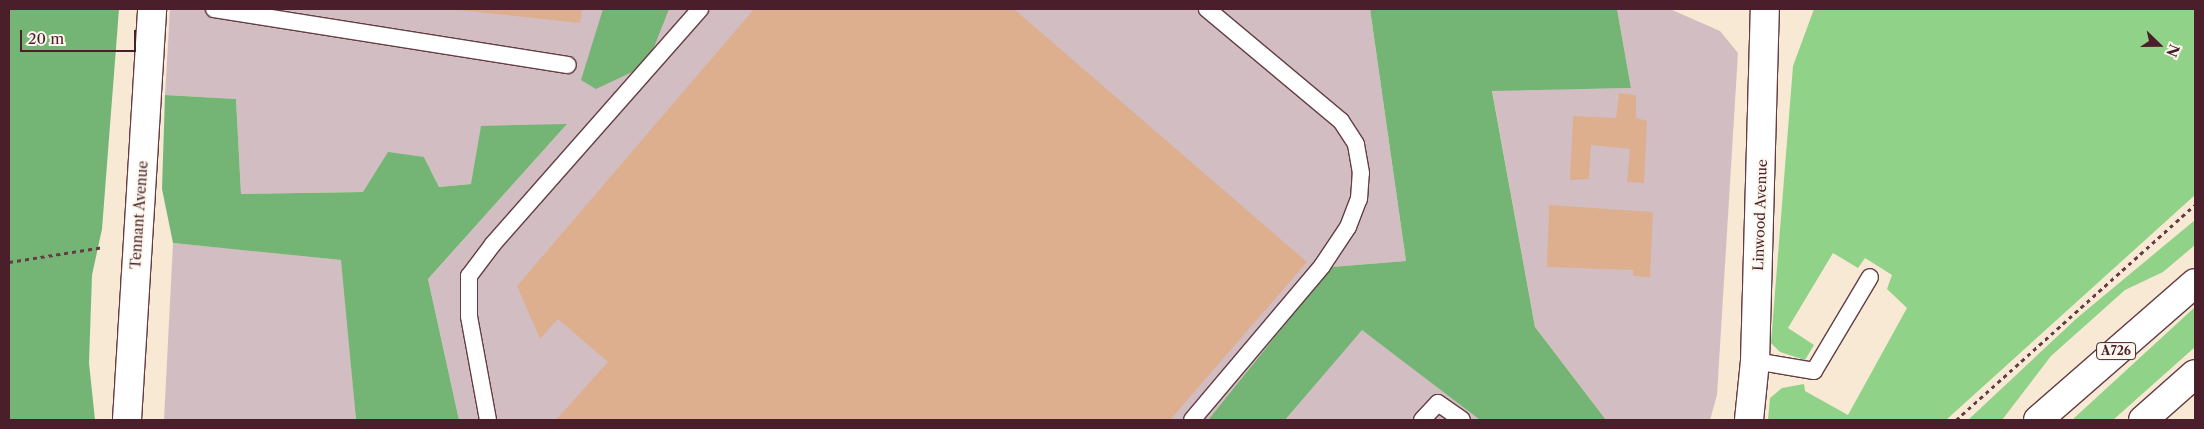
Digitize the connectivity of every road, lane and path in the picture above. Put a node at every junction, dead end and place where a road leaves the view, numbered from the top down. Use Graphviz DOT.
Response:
graph roads {
  1 [pos="152,9"];
  2 [pos="214,9"];
  3 [pos="700,9"];
  4 [pos="1207,9"];
  5 [pos="1761,10"];
  6 [pos="568,65"];
  7 [pos="2195,205"];
  8 [pos="100,248"];
  9 [pos="9,262"];
  10 [pos="1870,277"];
  11 [pos="2195,283"];
  12 [pos="1755,361"];
  13 [pos="2195,374"];
  14 [pos="127,420"];
  15 [pos="488,420"];
  16 [pos="1192,420"];
  17 [pos="1422,420"];
  18 [pos="1462,420"];
  19 [pos="1749,420"];
  20 [pos="1956,420"];
  21 [pos="2038,420"];
  22 [pos="2143,420"];
  1 -- 14 [label="main road, Tennant Avenue"];
  2 -- 6 [label="lane"];
  3 -- 15 [label="lane"];
  4 -- 16 [label="lane"];
  5 -- 12 [label="main road, Linwood Avenue"];
  7 -- 20 [label="path"];
  8 -- 9 [label="path"];
  10 -- 12 [label="lane"];
  11 -- 21 [label="main road, A726"];
  12 -- 19 [label="main road, Linwood Avenue"];
  13 -- 22 [label="main road"];
  17 -- 18 [label="lane"];
}
